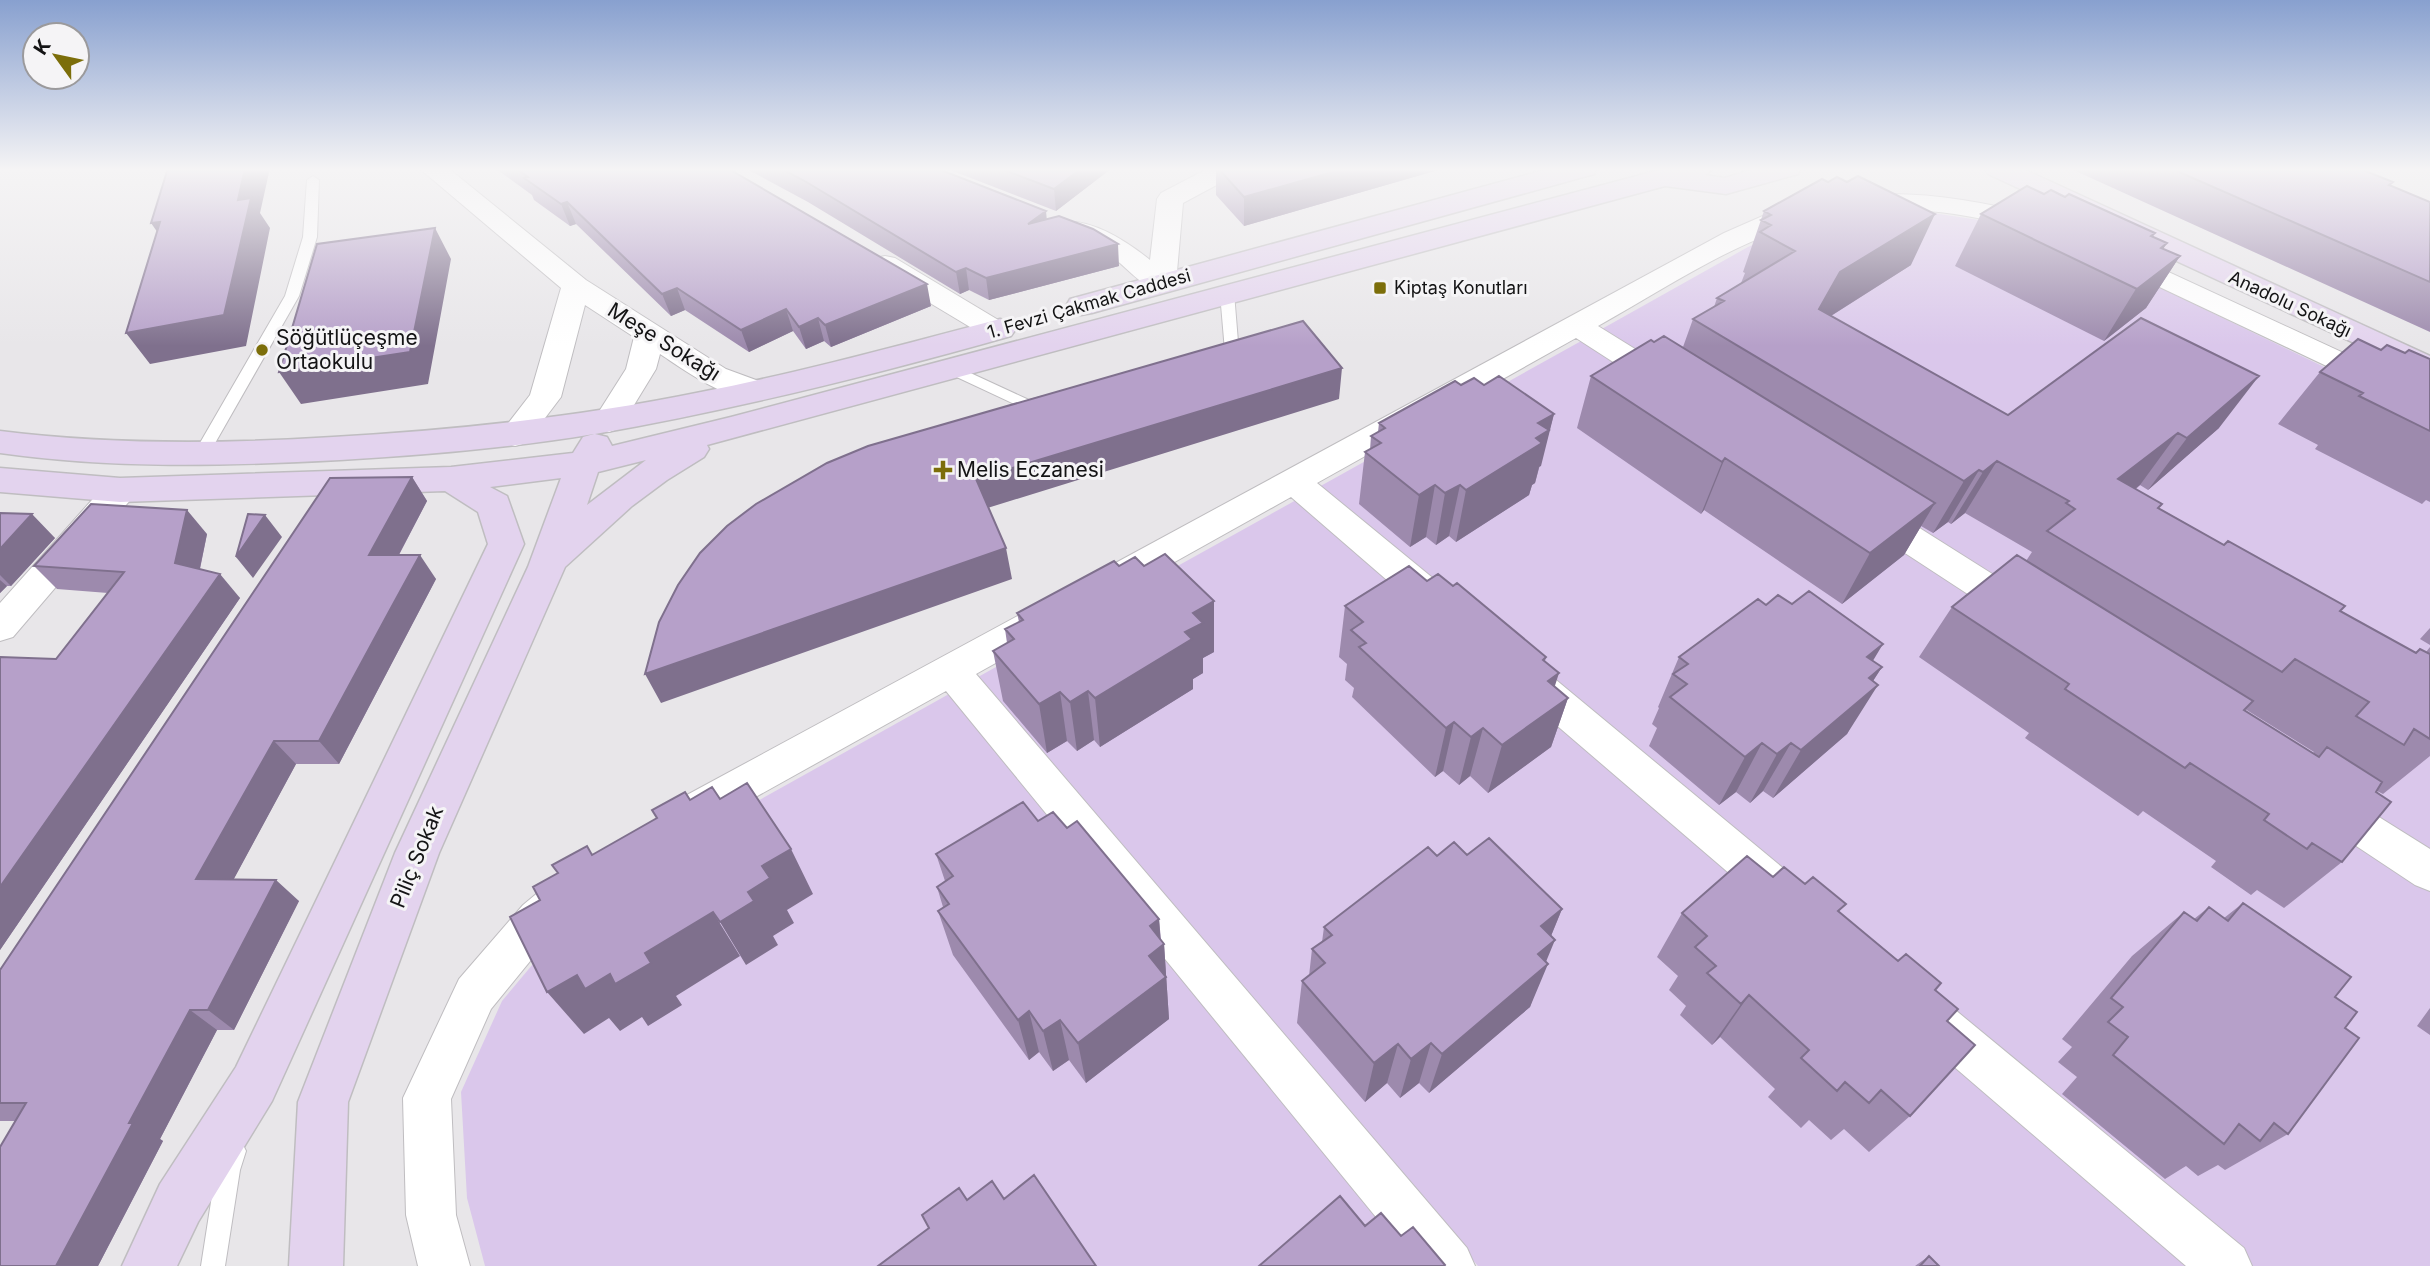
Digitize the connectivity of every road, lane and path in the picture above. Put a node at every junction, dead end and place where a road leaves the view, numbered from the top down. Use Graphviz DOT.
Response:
graph roads {
  1 [pos="311,227"];
  2 [pos="504,227"];
  3 [pos="1065,227"];
  4 [pos="1167,227"];
  5 [pos="1367,227"];
  6 [pos="1476,227"];
  7 [pos="1761,227"];
  8 [pos="2048,227"];
  9 [pos="2126,227"];
  10 [pos="867,253"];
  11 [pos="1162,283"];
  12 [pos="576,286"];
  13 [pos="1227,293"];
  14 [pos="1576,325"];
  15 [pos="995,330"];
  16 [pos="649,336"];
  17 [pos="1205,361"];
  18 [pos="2430,368"];
  19 [pos="951,369"];
  20 [pos="756,391"];
  21 [pos="1056,398"];
  22 [pos="1692,399"];
  23 [pos="2430,405"];
  24 [pos="609,421"];
  25 [pos="731,428"];
  26 [pos="515,435"];
  27 [pos="0,442"];
  28 [pos="201,455"];
  29 [pos="584,464"];
  30 [pos="451,479"];
  31 [pos="0,480"];
  32 [pos="1293,481"];
  33 [pos="339,483"];
  34 [pos="120,490"];
  35 [pos="1841,495"];
  36 [pos="316,518"];
  37 [pos="545,567"];
  38 [pos="0,627"];
  39 [pos="2049,628"];
  40 [pos="951,670"];
  41 [pos="457,764"];
  42 [pos="403,765"];
  43 [pos="2293,784"];
  44 [pos="650,835"];
  45 [pos="2430,872"];
  46 [pos="576,887"];
  47 [pos="1808,914"];
  48 [pos="1902,994"];
  49 [pos="254,1084"];
  50 [pos="149,1266"];
  51 [pos="213,1266"];
  52 [pos="316,1266"];
  53 [pos="444,1266"];
  54 [pos="1449,1266"];
  55 [pos="2226,1266"];
  1 -- 28 [label="lane"];
  2 -- 12 [label="street, Meşe Sokağı"];
  3 -- 11 [label="street"];
  4 -- 11 [label="street"];
  5 -- 11 [label="main road, 1. Fevzi Çakmak Caddesi"];
  6 -- 13 [label="main road"];
  7 -- 14 [label="street"];
  8 -- 23 [label="street"];
  9 -- 18 [label="main road, Anadolu Sokağı"];
  10 -- 15 [label="street"];
  11 -- 15 [label="main road, 1. Fevzi Çakmak Caddesi"];
  12 -- 16 [label="street, Meşe Sokağı"];
  12 -- 26 [label="street"];
  13 -- 17 [label="lane"];
  13 -- 19 [label="main road"];
  14 -- 22 [label="street"];
  14 -- 32 [label="street"];
  15 -- 20 [label="main road, 1. Fevzi Çakmak Caddesi"];
  16 -- 20 [label="street, Meşe Sokağı"];
  16 -- 24 [label="street"];
  19 -- 21 [label="lane"];
  19 -- 25 [label="main road"];
  20 -- 24 [label="main road, 1. Fevzi Çakmak Caddesi"];
  24 -- 26 [label="main road, 1. Fevzi Çakmak Caddesi"];
  24 -- 29 [label="main road, Piliç Sokak"];
  25 -- 29 [label="main road"];
  25 -- 37 [label="main road"];
  26 -- 28 [label="main road, 1. Fevzi Çakmak Caddesi"];
  26 -- 29 [label="main road"];
  27 -- 28 [label="main road, 1. Fevzi Çakmak Caddesi"];
  29 -- 30 [label="main road"];
  29 -- 37 [label="main road, Piliç Sokak"];
  30 -- 33 [label="main road"];
  30 -- 42 [label="main road"];
  31 -- 34 [label="main road"];
  32 -- 40 [label="street"];
  32 -- 47 [label="street"];
  33 -- 34 [label="main road"];
  33 -- 36 [label="street"];
  34 -- 38 [label="street"];
  35 -- 39 [label="street"];
  37 -- 41 [label="main road, Piliç Sokak"];
  40 -- 44 [label="street"];
  40 -- 54 [label="street"];
  41 -- 42 [label="main road"];
  41 -- 52 [label="main road, Piliç Sokak"];
  42 -- 49 [label="main road"];
  43 -- 45 [label="street"];
  46 -- 53 [label="street"];
  48 -- 55 [label="street"];
  49 -- 50 [label="main road"];
  49 -- 51 [label="lane"];
}
